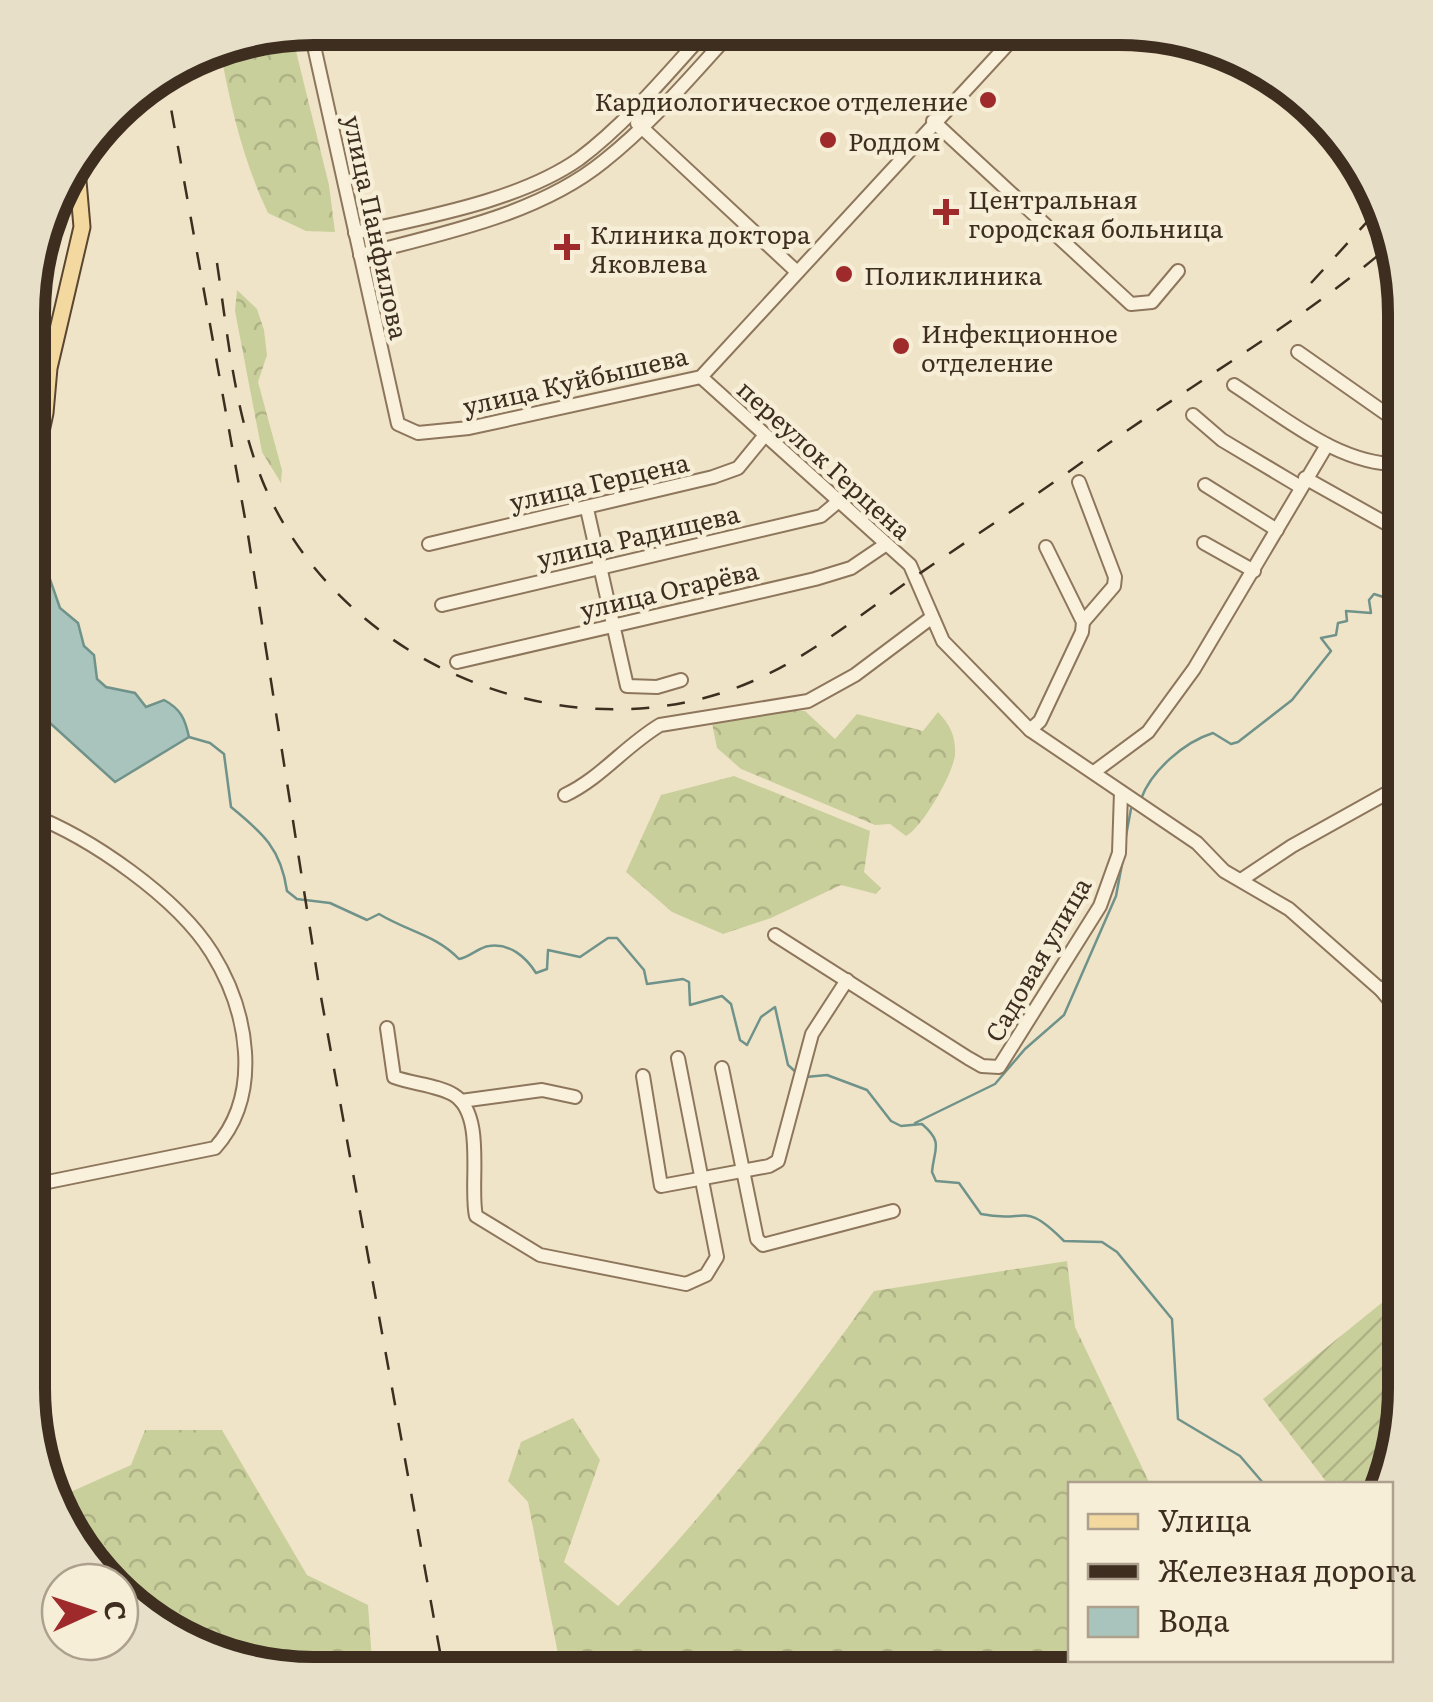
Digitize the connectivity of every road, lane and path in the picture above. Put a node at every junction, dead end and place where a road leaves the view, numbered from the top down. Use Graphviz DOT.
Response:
graph roads {
  1 [pos="314,45"];
  2 [pos="693,45"];
  3 [pos="719,45"];
  4 [pos="1006,45"];
  5 [pos="627,116"];
  6 [pos="933,121"];
  7 [pos="642,126"];
  8 [pos="80,181"];
  9 [pos="355,232"];
  10 [pos="360,255"];
  11 [pos="797,272"];
  12 [pos="1178,272"];
  13 [pos="1298,352"];
  14 [pos="701,377"];
  15 [pos="1234,385"];
  16 [pos="45,413"];
  17 [pos="1193,414"];
  18 [pos="1388,415"];
  19 [pos="408,430"];
  20 [pos="765,436"];
  21 [pos="1327,445"];
  22 [pos="1388,464"];
  23 [pos="1079,482"];
  24 [pos="1302,482"];
  25 [pos="1205,485"];
  26 [pos="840,500"];
  27 [pos="588,509"];
  28 [pos="1388,525"];
  29 [pos="1277,530"];
  30 [pos="1204,542"];
  31 [pos="430,544"];
  32 [pos="885,545"];
  33 [pos="1046,547"];
  34 [pos="601,566"];
  35 [pos="1254,571"];
  36 [pos="442,604"];
  37 [pos="931,618"];
  38 [pos="1082,622"];
  39 [pos="613,625"];
  40 [pos="457,662"];
  41 [pos="681,680"];
  42 [pos="1030,730"];
  43 [pos="1094,772"];
  44 [pos="1121,792"];
  45 [pos="1388,793"];
  46 [pos="564,795"];
  47 [pos="45,822"];
  48 [pos="1241,880"];
  49 [pos="775,935"];
  50 [pos="847,980"];
  51 [pos="1387,985"];
  52 [pos="1381,990"];
  53 [pos="1387,998"];
  54 [pos="387,1028"];
  55 [pos="678,1058"];
  56 [pos="722,1068"];
  57 [pos="643,1076"];
  58 [pos="575,1096"];
  59 [pos="461,1100"];
  60 [pos="742,1172"];
  61 [pos="704,1180"];
  62 [pos="45,1183"];
  63 [pos="893,1212"];
  1 -- 9 [label="street, улица Панфилова"];
  2 -- 5 [label="street"];
  3 -- 7 [label="street"];
  4 -- 6 [label="street, улица Куйбышева"];
  5 -- 7 [label="street"];
  5 -- 9 [label="street"];
  6 -- 11 [label="street, улица Куйбышева"];
  6 -- 12 [label="street"];
  7 -- 10 [label="street"];
  7 -- 11 [label="street"];
  8 -- 16 [label="main road"];
  9 -- 10 [label="street, улица Панфилова"];
  10 -- 19 [label="street, улица Панфилова"];
  11 -- 14 [label="street, улица Куйбышева"];
  13 -- 18 [label="street"];
  14 -- 19 [label="street, улица Куйбышева"];
  14 -- 20 [label="street, переулок Герцена"];
  15 -- 21 [label="street"];
  17 -- 24 [label="street"];
  20 -- 26 [label="street, переулок Герцена"];
  20 -- 27 [label="street, улица Герцена"];
  21 -- 22 [label="street"];
  21 -- 24 [label="street"];
  23 -- 38 [label="street"];
  24 -- 28 [label="street"];
  24 -- 29 [label="street"];
  25 -- 29 [label="street"];
  26 -- 32 [label="street, переулок Герцена"];
  26 -- 34 [label="street, улица Радищева"];
  27 -- 31 [label="street, улица Герцена"];
  27 -- 34 [label="street"];
  29 -- 35 [label="street"];
  30 -- 35 [label="street"];
  32 -- 37 [label="street, переулок Герцена"];
  32 -- 39 [label="street, улица Огарёва"];
  33 -- 38 [label="street"];
  34 -- 36 [label="street, улица Радищева"];
  34 -- 39 [label="street"];
  35 -- 43 [label="street"];
  37 -- 42 [label="street"];
  37 -- 46 [label="street"];
  38 -- 42 [label="street"];
  39 -- 40 [label="street, улица Огарёва"];
  39 -- 41 [label="street"];
  42 -- 43 [label="street"];
  43 -- 44 [label="street"];
  44 -- 48 [label="street"];
  44 -- 50 [label="street, Садовая улица"];
  45 -- 48 [label="street"];
  47 -- 62 [label="street"];
  48 -- 52 [label="street"];
  49 -- 50 [label="street, Садовая улица"];
  50 -- 60 [label="street"];
  51 -- 52 [label="street"];
  52 -- 53 [label="street"];
  54 -- 59 [label="street"];
  55 -- 61 [label="street"];
  56 -- 60 [label="street"];
  57 -- 61 [label="street"];
  58 -- 59 [label="street"];
  59 -- 61 [label="street"];
  60 -- 61 [label="street"];
  60 -- 63 [label="street"];
}
